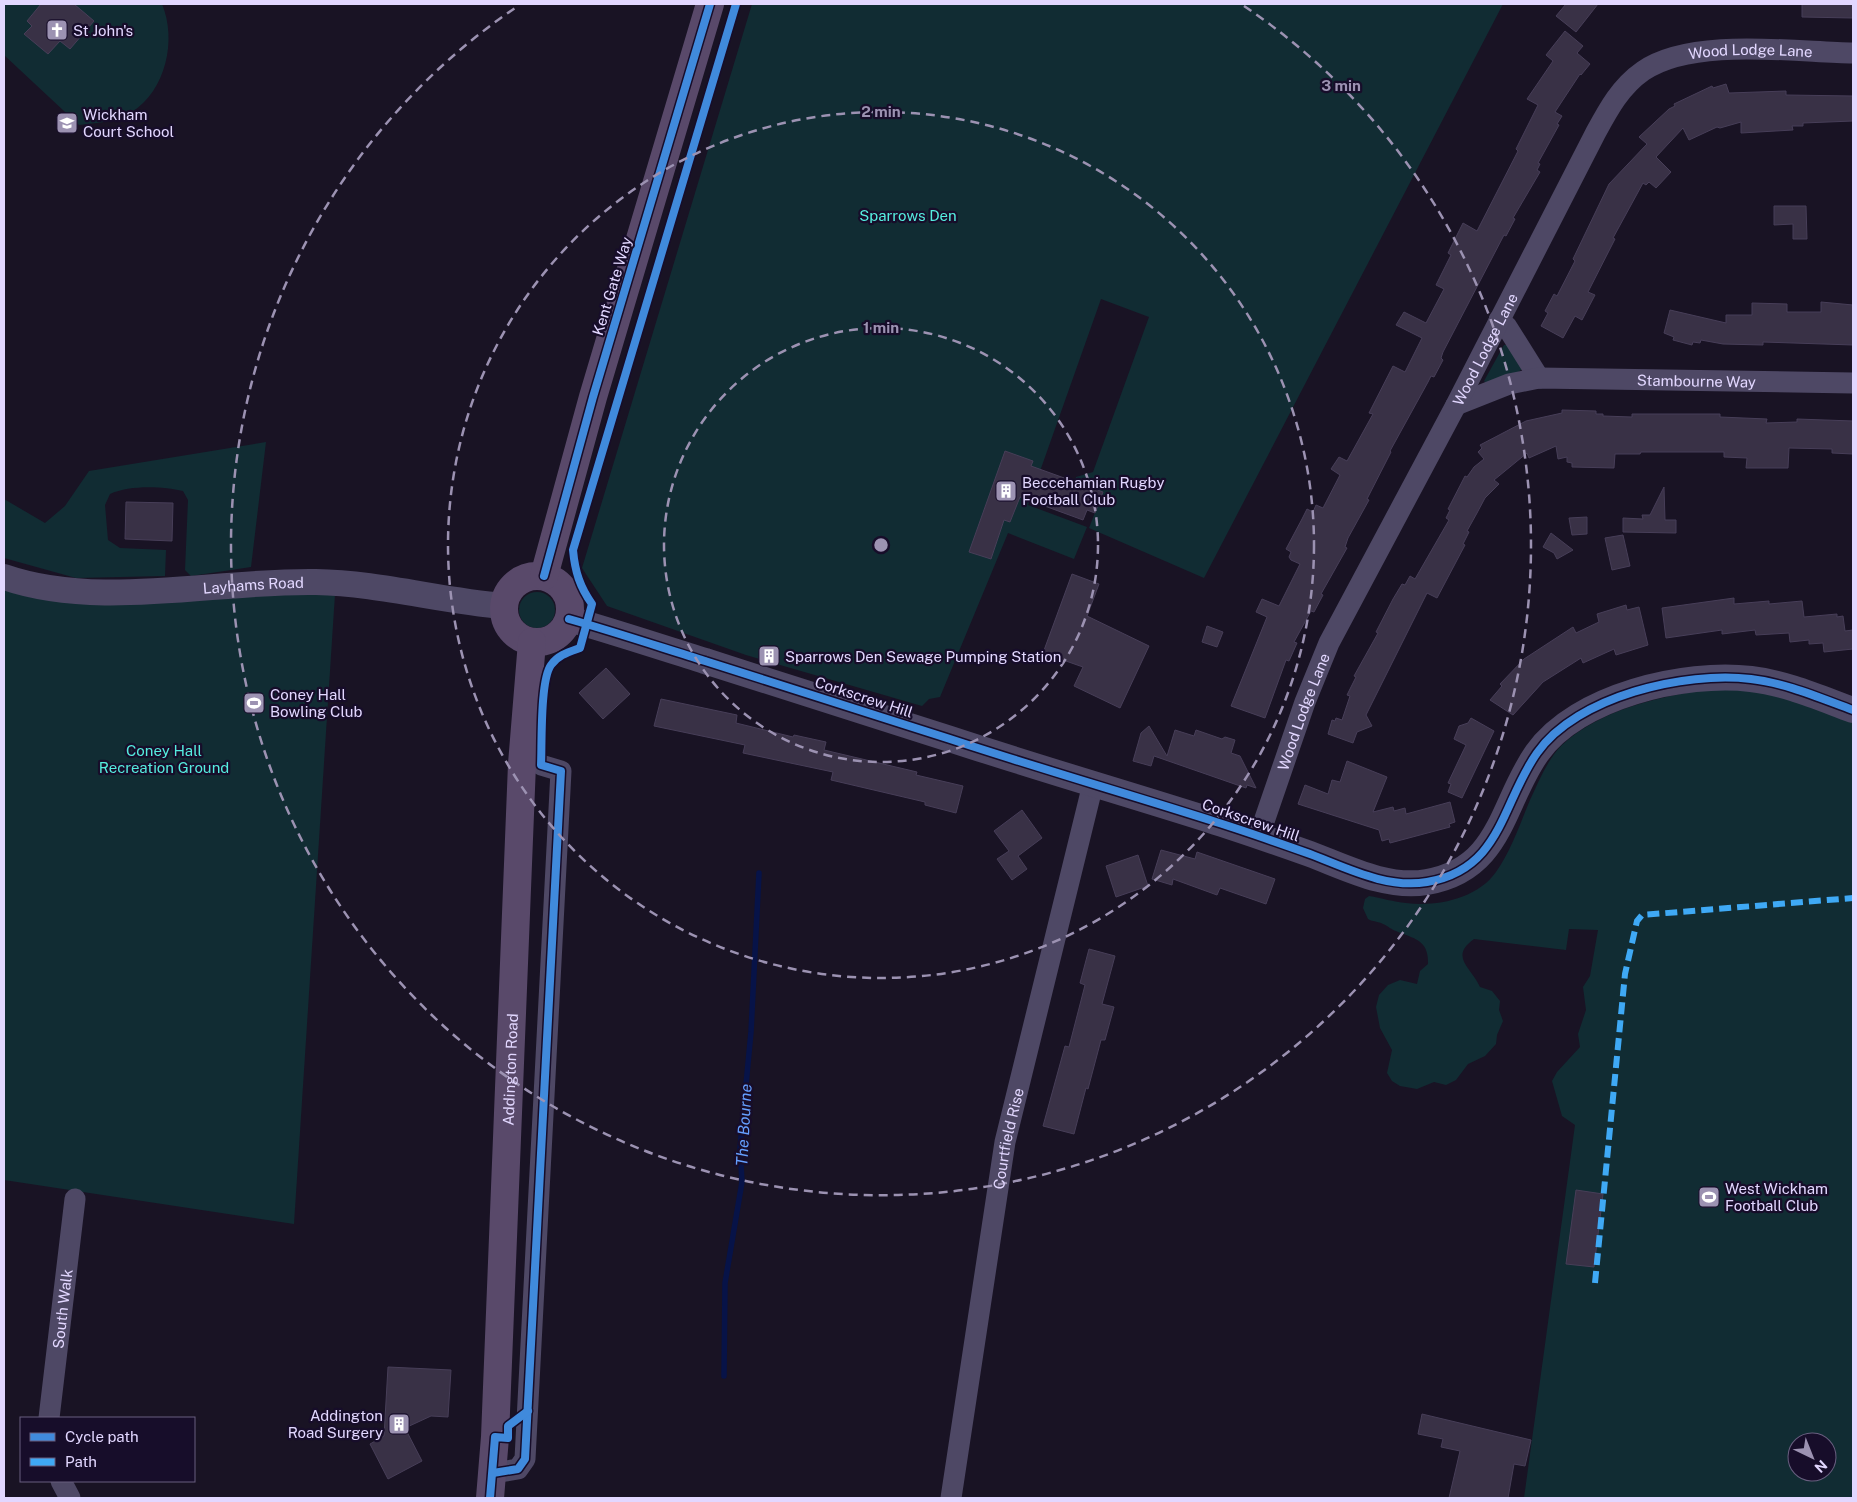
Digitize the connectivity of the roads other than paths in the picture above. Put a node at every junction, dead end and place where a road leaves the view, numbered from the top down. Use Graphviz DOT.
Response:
graph roads {
  1 [pos="710,4"];
  2 [pos="1853,53"];
  3 [pos="1499,320"];
  4 [pos="1539,378"];
  5 [pos="1853,383"];
  6 [pos="1456,405"];
  7 [pos="544,576"];
  8 [pos="4,577"];
  9 [pos="504,606"];
  10 [pos="569,620"];
  11 [pos="532,642"];
  12 [pos="1853,710"];
  13 [pos="541,765"];
  14 [pos="1093,784"];
  15 [pos="1259,836"];
  16 [pos="75,1199"];
  17 [pos="49,1417"];
  18 [pos="62,1482"];
  19 [pos="491,1486"];
  20 [pos="70,1498"];
  21 [pos="951,1498"];
  1 -- 7 [label="main road, Kent Gate Way"];
  2 -- 3 [label="street, Wood Lodge Lane"];
  3 -- 4 [label="street"];
  3 -- 6 [label="street, Wood Lodge Lane"];
  4 -- 5 [label="street, Stambourne Way"];
  4 -- 6 [label="street, Stambourne Way"];
  6 -- 15 [label="street, Wood Lodge Lane"];
  7 -- 9 [label="main road"];
  7 -- 10 [label="main road"];
  8 -- 9 [label="street, Layhams Road"];
  9 -- 11 [label="main road"];
  10 -- 11 [label="main road"];
  10 -- 14 [label="street, Corkscrew Hill"];
  11 -- 19 [label="main road, Addington Road"];
  12 -- 15 [label="street, Corkscrew Hill"];
  13 -- 19 [label="street"];
  14 -- 15 [label="street, Corkscrew Hill"];
  14 -- 21 [label="street, Courtfield Rise"];
  16 -- 17 [label="street, South Walk"];
  18 -- 20 [label="street"];
}
